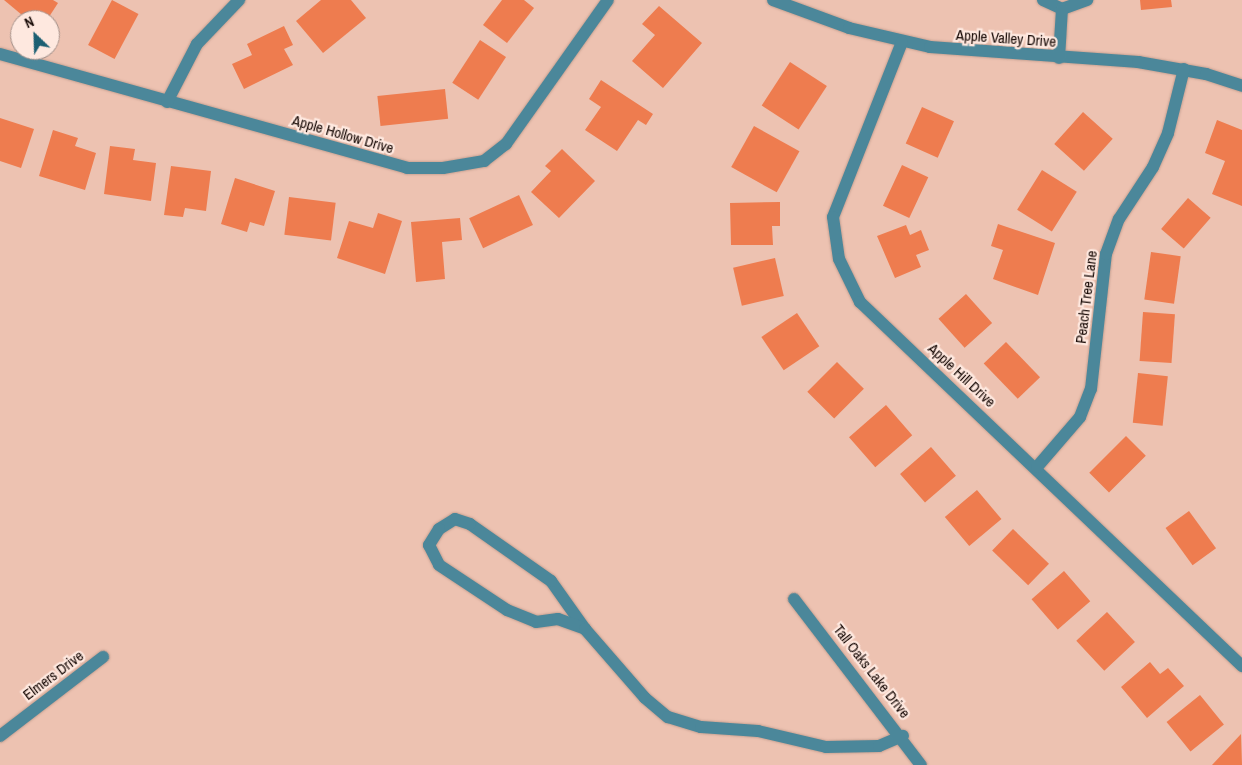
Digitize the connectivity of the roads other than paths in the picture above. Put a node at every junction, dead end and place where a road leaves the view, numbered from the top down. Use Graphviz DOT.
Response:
graph roads {
  1 [pos="239,0"];
  2 [pos="608,0"];
  3 [pos="772,0"];
  4 [pos="1043,0"];
  5 [pos="1086,0"];
  6 [pos="1062,9"];
  7 [pos="902,42"];
  8 [pos="0,54"];
  9 [pos="1060,58"];
  10 [pos="1184,69"];
  11 [pos="1242,86"];
  12 [pos="167,102"];
  13 [pos="1037,467"];
  14 [pos="794,600"];
  15 [pos="585,629"];
  16 [pos="103,657"];
  17 [pos="1242,666"];
  18 [pos="0,736"];
  19 [pos="903,736"];
  20 [pos="921,765"];
  1 -- 12 [label="street"];
  2 -- 12 [label="street, Apple Hollow Drive"];
  3 -- 7 [label="street, Apple Valley Drive"];
  4 -- 6 [label="street"];
  5 -- 6 [label="street"];
  6 -- 9 [label="street"];
  7 -- 9 [label="street, Apple Valley Drive"];
  7 -- 13 [label="street, Apple Hill Drive"];
  8 -- 12 [label="street, Apple Hollow Drive"];
  9 -- 10 [label="street, Apple Valley Drive"];
  10 -- 11 [label="street, Apple Valley Drive"];
  10 -- 13 [label="street, Peach Tree Lane"];
  13 -- 17 [label="street, Apple Hill Drive"];
  14 -- 19 [label="street, Tall Oaks Lake Drive"];
  15 -- 15 [label="street"];
  15 -- 19 [label="street"];
  16 -- 18 [label="street, Elmers Drive"];
  19 -- 20 [label="street, Tall Oaks Lake Drive"];
}
